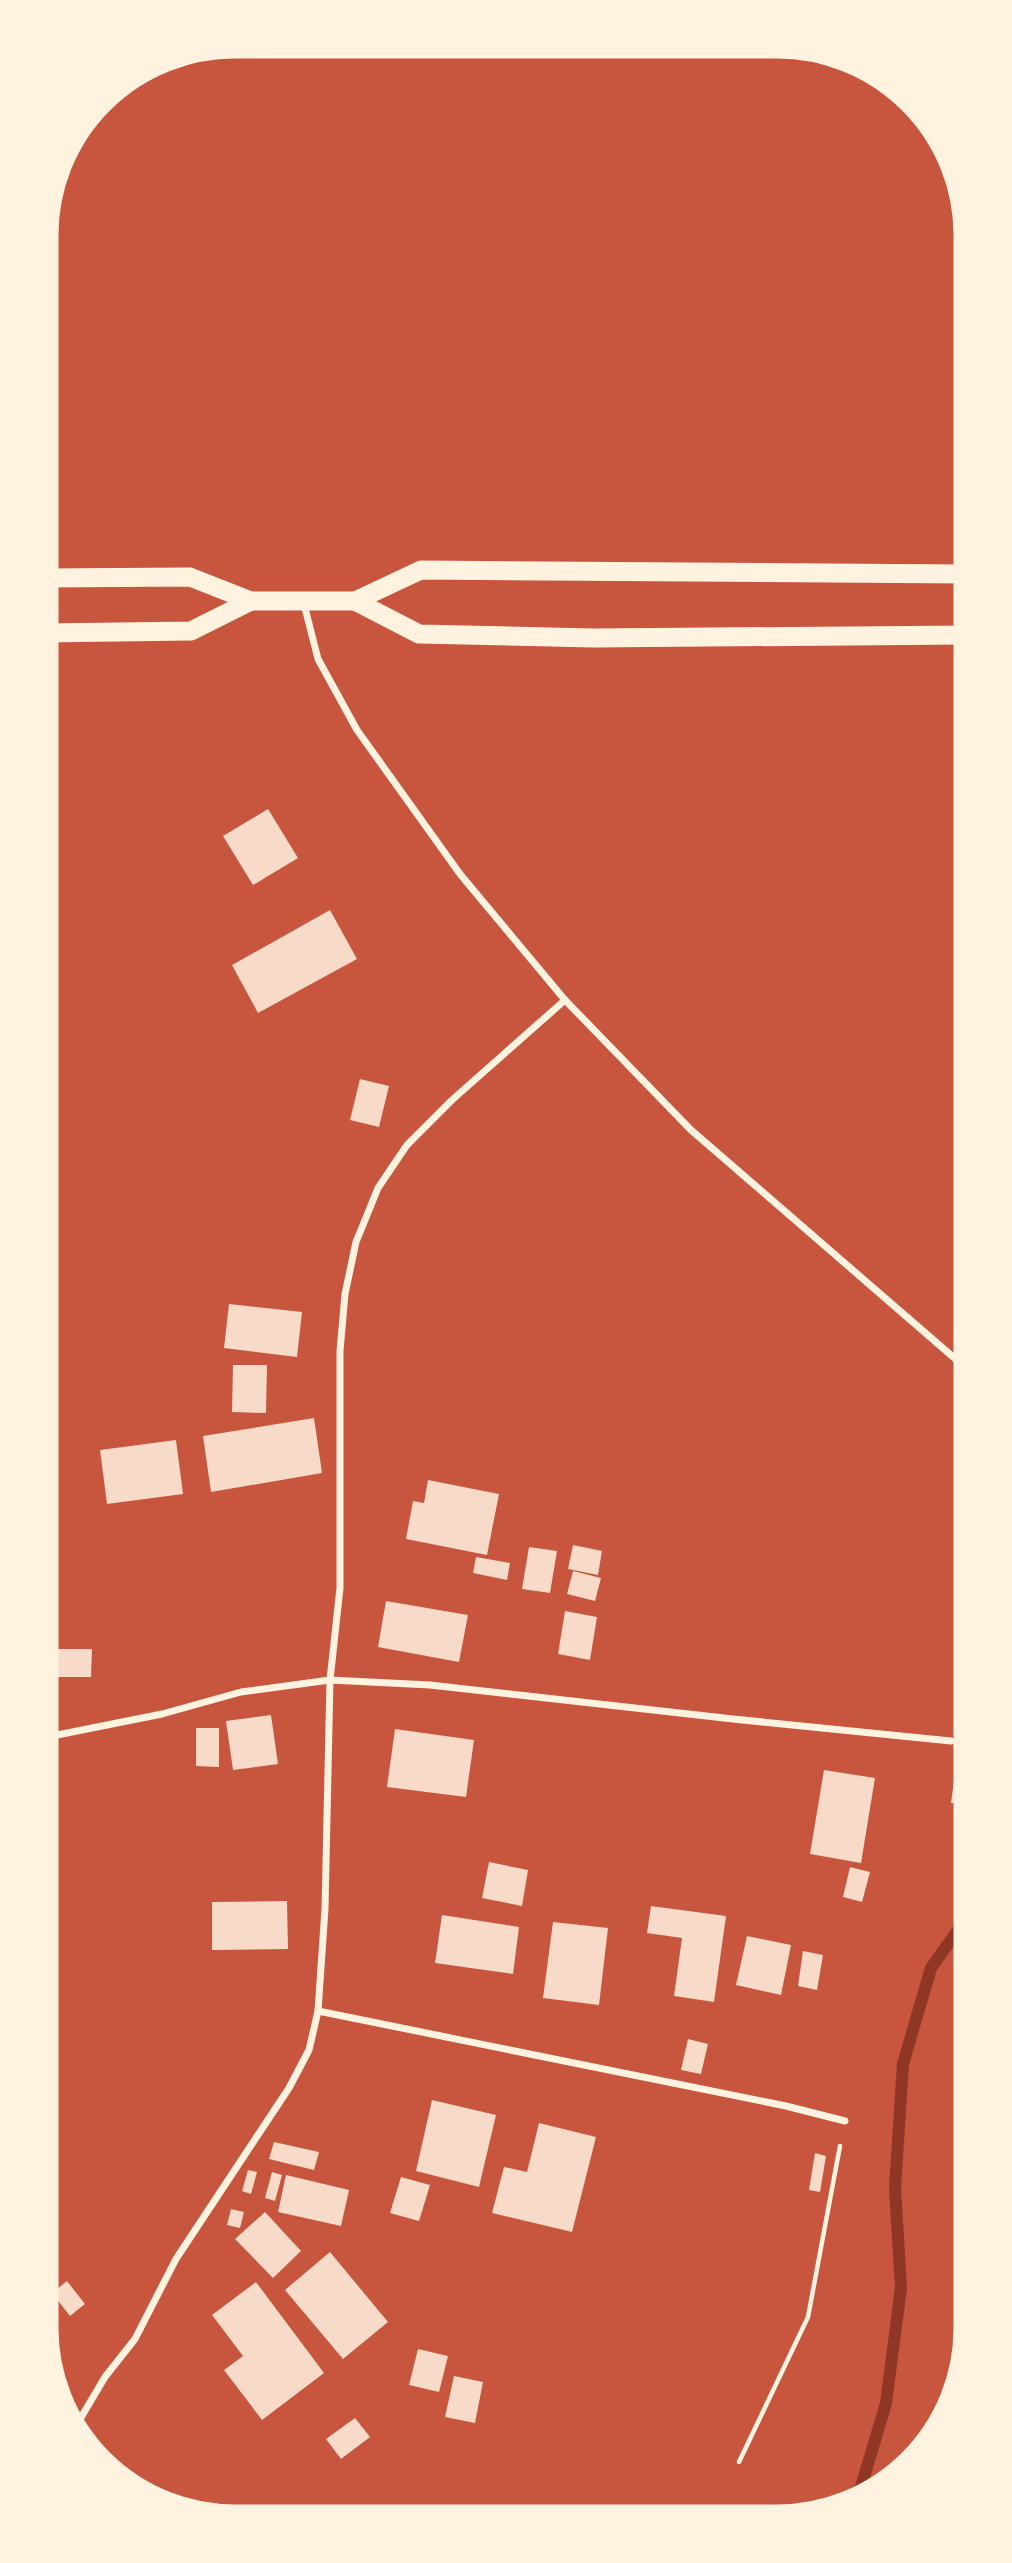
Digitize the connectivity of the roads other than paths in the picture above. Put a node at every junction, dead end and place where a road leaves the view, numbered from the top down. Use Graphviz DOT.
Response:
graph roads {
  1 [pos="958,573"];
  2 [pos="55,578"];
  3 [pos="303,600"];
  4 [pos="251,601"];
  5 [pos="355,601"];
  6 [pos="55,634"];
  7 [pos="958,635"];
  8 [pos="565,1000"];
  9 [pos="957,1361"];
  10 [pos="330,1680"];
  11 [pos="54,1736"];
  12 [pos="951,1741"];
  13 [pos="318,2011"];
  14 [pos="845,2121"];
  15 [pos="79,2420"];
  1 -- 5 [label="highway"];
  2 -- 4 [label="highway"];
  3 -- 4 [label="highway"];
  3 -- 5 [label="highway"];
  3 -- 8 [label="street"];
  4 -- 6 [label="highway"];
  5 -- 7 [label="highway"];
  8 -- 9 [label="street"];
  8 -- 10 [label="street"];
  10 -- 11 [label="street"];
  10 -- 12 [label="street"];
  10 -- 13 [label="street"];
  13 -- 14 [label="street"];
  13 -- 15 [label="street"];
}
